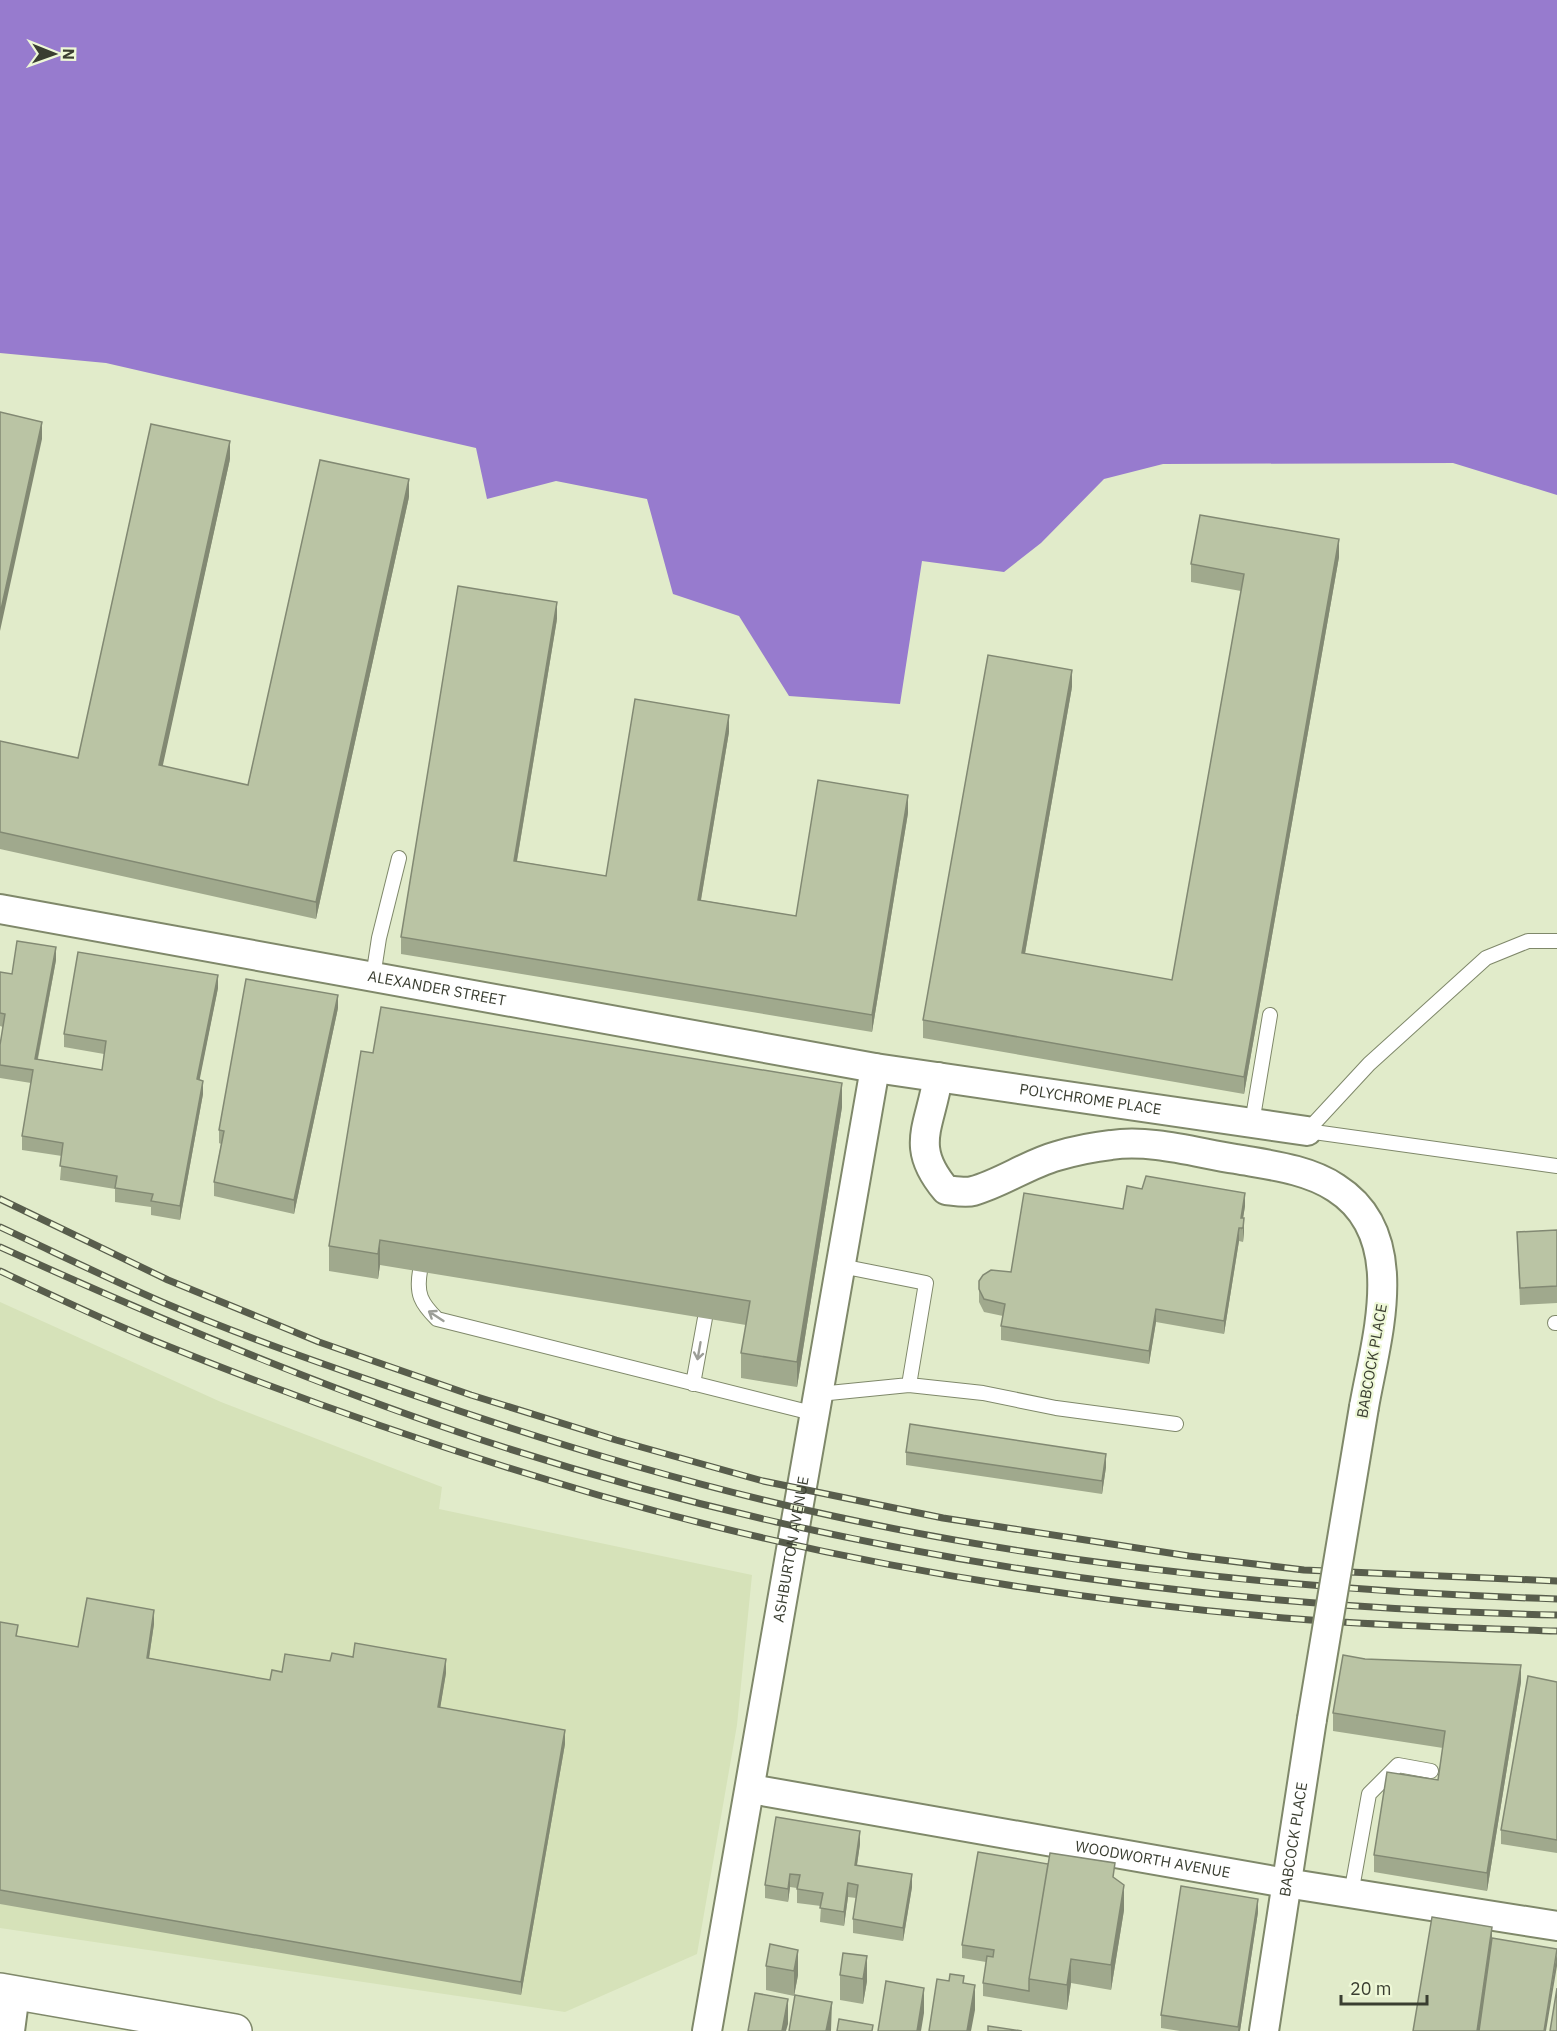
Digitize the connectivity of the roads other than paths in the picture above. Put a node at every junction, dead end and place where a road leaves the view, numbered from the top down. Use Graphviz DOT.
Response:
graph roads {
  1 [pos="399,858"];
  2 [pos="0,909"];
  3 [pos="1557,941"];
  4 [pos="373,977"];
  5 [pos="1270,1015"];
  6 [pos="875,1068"];
  7 [pos="938,1077"];
  8 [pos="1155,1108"];
  9 [pos="1252,1123"];
  10 [pos="1307,1131"];
  11 [pos="1150,1146"];
  12 [pos="1557,1166"];
  13 [pos="841,1266"];
  14 [pos="420,1271"];
  15 [pos="705,1318"];
  16 [pos="693,1384"];
  17 [pos="909,1386"];
  18 [pos="817,1404"];
  19 [pos="1176,1424"];
  20 [pos="1431,1771"];
  21 [pos="750,1789"];
  22 [pos="1286,1883"];
  23 [pos="1352,1893"];
  24 [pos="1557,1926"];
  25 [pos="8,1991"];
  26 [pos="10,2031"];
  27 [pos="235,2031"];
  28 [pos="707,2031"];
  29 [pos="1264,2031"];
  1 -- 4 [label="lane"];
  2 -- 4 [label="street, ALEXANDER STREET"];
  3 -- 10 [label="lane"];
  4 -- 6 [label="street, ALEXANDER STREET"];
  5 -- 9 [label="lane"];
  6 -- 7 [label="street, POLYCHROME PLACE"];
  6 -- 13 [label="street, ASHBURTON AVENUE"];
  7 -- 8 [label="street, POLYCHROME PLACE"];
  7 -- 11 [label="street, BABCOCK PLACE"];
  8 -- 9 [label="street, POLYCHROME PLACE"];
  8 -- 11 [label="street"];
  9 -- 10 [label="street, POLYCHROME PLACE"];
  10 -- 12 [label="lane"];
  11 -- 22 [label="street, BABCOCK PLACE, bridge"];
  13 -- 17 [label="lane"];
  13 -- 18 [label="street, ASHBURTON AVENUE"];
  16 -- 14 [label="lane, one-way"];
  15 -- 16 [label="lane, one-way"];
  16 -- 18 [label="lane"];
  17 -- 18 [label="lane"];
  17 -- 19 [label="lane"];
  18 -- 21 [label="street, ASHBURTON AVENUE"];
  20 -- 23 [label="lane"];
  21 -- 22 [label="street, WOODWORTH AVENUE"];
  21 -- 28 [label="street, ASHBURTON AVENUE"];
  22 -- 23 [label="street, WOODWORTH AVENUE"];
  22 -- 29 [label="street, BABCOCK PLACE"];
  23 -- 24 [label="street, WOODWORTH AVENUE"];
  25 -- 26 [label="street"];
  25 -- 27 [label="street"];
}
